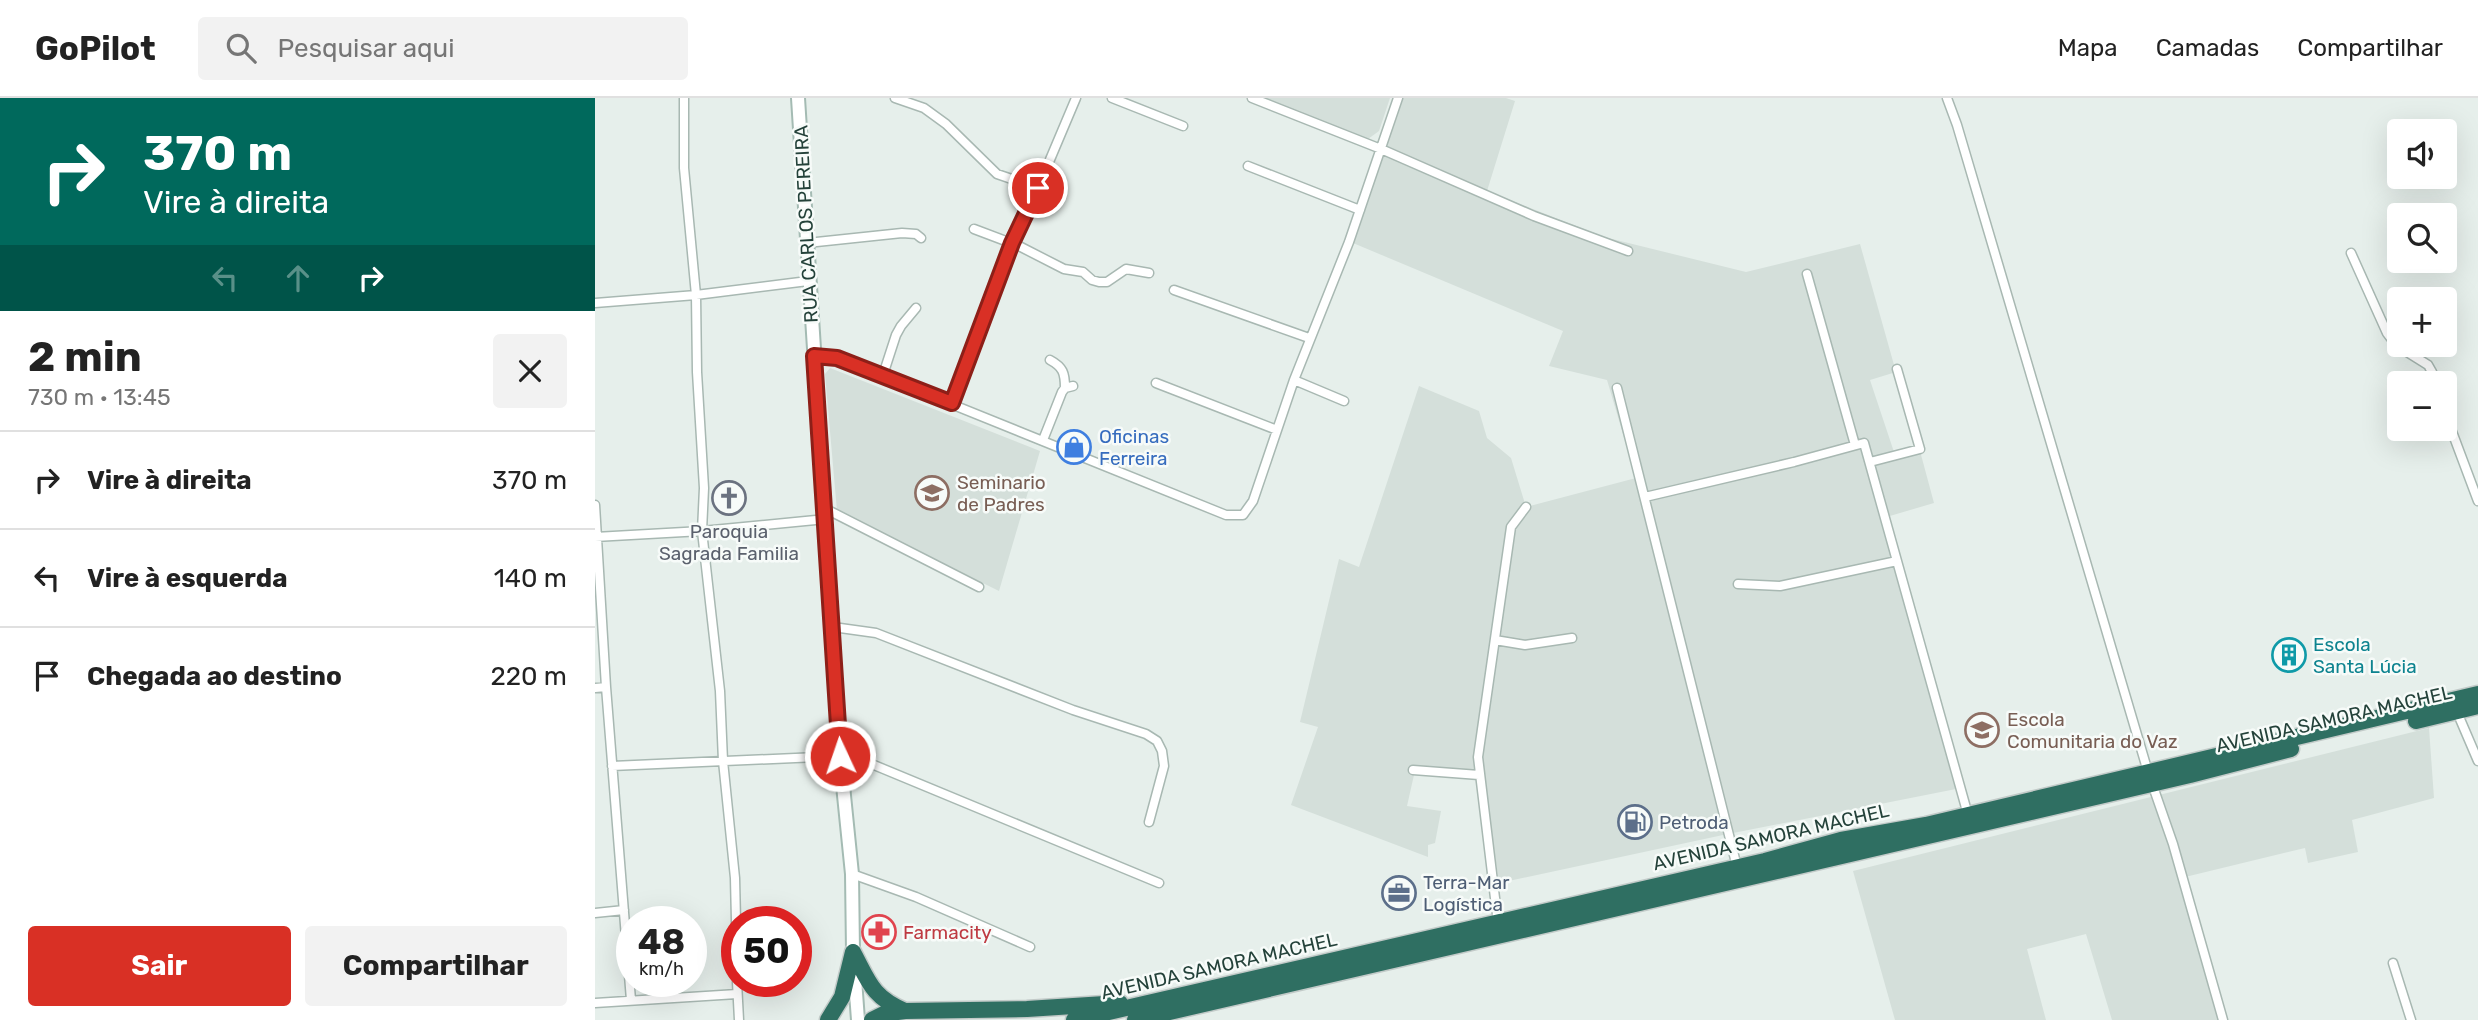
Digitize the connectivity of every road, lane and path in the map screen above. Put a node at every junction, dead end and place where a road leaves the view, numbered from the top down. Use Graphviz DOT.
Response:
graph roads {
  1 [pos="684,98"];
  2 [pos="798,98"];
  3 [pos="895,98"];
  4 [pos="1076,98"];
  5 [pos="1112,98"];
  6 [pos="1252,98"];
  7 [pos="1398,98"];
  8 [pos="1947,98"];
  9 [pos="1183,126"];
  10 [pos="1381,149"];
  11 [pos="1248,166"];
  12 [pos="1038,188"];
  13 [pos="1360,210"];
  14 [pos="974,229"];
  15 [pos="921,238"];
  16 [pos="807,243"];
  17 [pos="1012,243"];
  18 [pos="1628,251"];
  19 [pos="2351,253"];
  20 [pos="1149,273"];
  21 [pos="1807,274"];
  22 [pos="808,281"];
  23 [pos="1174,290"];
  24 [pos="696,295"];
  25 [pos="595,303"];
  26 [pos="916,308"];
  27 [pos="1309,338"];
  28 [pos="814,356"];
  29 [pos="1050,360"];
  30 [pos="1897,369"];
  31 [pos="2431,371"];
  32 [pos="883,377"];
  33 [pos="1294,380"];
  34 [pos="1156,383"];
  35 [pos="1617,388"];
  36 [pos="1344,401"];
  37 [pos="952,403"];
  38 [pos="1277,430"];
  39 [pos="1043,440"];
  40 [pos="2456,441"];
  41 [pos="1855,446"];
  42 [pos="1870,462"];
  43 [pos="1645,497"];
  44 [pos="2478,501"];
  45 [pos="595,505"];
  46 [pos="1526,507"];
  47 [pos="825,514"];
  48 [pos="702,531"];
  49 [pos="596,537"];
  50 [pos="1897,561"];
  51 [pos="1738,584"];
  52 [pos="979,587"];
  53 [pos="834,627"];
  54 [pos="1572,638"];
  55 [pos="1495,640"];
  56 [pos="606,687"];
  57 [pos="595,688"];
  58 [pos="2478,694"];
  59 [pos="2478,706"];
  60 [pos="2457,712"];
  61 [pos="840,756"];
  62 [pos="723,761"];
  63 [pos="2478,761"];
  64 [pos="612,765"];
  65 [pos="1413,770"];
  66 [pos="1479,775"];
  67 [pos="2150,778"];
  68 [pos="1968,815"];
  69 [pos="1149,822"];
  70 [pos="1737,867"];
  71 [pos="852,874"];
  72 [pos="1159,883"];
  73 [pos="624,906"];
  74 [pos="736,906"];
  75 [pos="616,911"];
  76 [pos="595,913"];
  77 [pos="1498,923"];
  78 [pos="1030,947"];
  79 [pos="853,952"];
  80 [pos="2393,963"];
  81 [pos="721,995"];
  82 [pos="631,997"];
  83 [pos="737,997"];
  84 [pos="631,1000"];
  85 [pos="595,1003"];
  86 [pos="905,1011"];
  87 [pos="1138,1012"];
  88 [pos="739,1020"];
  89 [pos="828,1020"];
  90 [pos="858,1020"];
  91 [pos="872,1020"];
  92 [pos="1074,1020"];
  93 [pos="2223,1020"];
  94 [pos="2411,1020"];
  1 -- 24 [label="street"];
  2 -- 16 [label="main road, RUA CARLOS PEREIRA"];
  3 -- 12 [label="street"];
  4 -- 12 [label="street"];
  5 -- 9 [label="street"];
  6 -- 10 [label="street"];
  7 -- 10 [label="street"];
  8 -- 67 [label="street"];
  10 -- 13 [label="street"];
  10 -- 18 [label="street"];
  11 -- 13 [label="street"];
  12 -- 17 [label="street"];
  13 -- 27 [label="street"];
  14 -- 17 [label="street"];
  15 -- 16 [label="street"];
  16 -- 22 [label="main road, RUA CARLOS PEREIRA"];
  17 -- 20 [label="street"];
  17 -- 37 [label="street"];
  19 -- 31 [label="street"];
  21 -- 41 [label="street"];
  22 -- 24 [label="street"];
  22 -- 28 [label="main road, RUA CARLOS PEREIRA"];
  23 -- 27 [label="street"];
  24 -- 25 [label="street"];
  24 -- 48 [label="street"];
  26 -- 32 [label="street"];
  27 -- 33 [label="street"];
  28 -- 32 [label="street"];
  28 -- 47 [label="main road, RUA CARLOS PEREIRA"];
  29 -- 39 [label="street"];
  30 -- 42 [label="street"];
  32 -- 37 [label="street"];
  33 -- 36 [label="street"];
  33 -- 38 [label="street"];
  34 -- 38 [label="street"];
  35 -- 43 [label="street"];
  37 -- 39 [label="street"];
  38 -- 39 [label="street"];
  40 -- 44 [label="street"];
  41 -- 42 [label="street"];
  41 -- 43 [label="street"];
  42 -- 50 [label="street"];
  43 -- 70 [label="street"];
  45 -- 49 [label="street"];
  46 -- 55 [label="street"];
  47 -- 48 [label="street"];
  47 -- 52 [label="street"];
  47 -- 53 [label="main road, RUA CARLOS PEREIRA"];
  48 -- 49 [label="street"];
  48 -- 62 [label="street"];
  49 -- 56 [label="street"];
  50 -- 51 [label="street"];
  50 -- 68 [label="street"];
  53 -- 61 [label="main road, RUA CARLOS PEREIRA"];
  53 -- 69 [label="street"];
  54 -- 55 [label="street"];
  55 -- 66 [label="street"];
  56 -- 57 [label="street"];
  56 -- 64 [label="street"];
  58 -- 67 [label="highway, AVENIDA SAMORA MACHEL"];
  59 -- 60 [label="highway, AVENIDA SAMORA MACHEL"];
  60 -- 63 [label="street"];
  60 -- 67 [label="highway, AVENIDA SAMORA MACHEL"];
  61 -- 62 [label="street"];
  61 -- 71 [label="main road, RUA CARLOS PEREIRA"];
  61 -- 72 [label="street"];
  62 -- 64 [label="street"];
  62 -- 74 [label="street"];
  64 -- 73 [label="street"];
  65 -- 66 [label="street"];
  66 -- 77 [label="street"];
  67 -- 68 [label="highway, AVENIDA SAMORA MACHEL"];
  67 -- 87 [label="highway, AVENIDA SAMORA MACHEL"];
  67 -- 93 [label="street"];
  68 -- 70 [label="highway, AVENIDA SAMORA MACHEL"];
  70 -- 77 [label="highway, AVENIDA SAMORA MACHEL"];
  71 -- 78 [label="street"];
  71 -- 79 [label="main road, RUA CARLOS PEREIRA"];
  75 -- 76 [label="street"];
  77 -- 87 [label="highway, AVENIDA SAMORA MACHEL"];
  79 -- 86 [label="highway"];
  79 -- 89 [label="highway"];
  79 -- 90 [label="main road, RUA CARLOS PEREIRA"];
  80 -- 94 [label="street"];
  81 -- 84 [label="street"];
  82 -- 84 [label="street"];
  83 -- 88 [label="street"];
  84 -- 85 [label="street"];
  86 -- 87 [label="highway"];
  86 -- 91 [label="highway"];
  87 -- 92 [label="highway, AVENIDA SAMORA MACHEL"];
}
